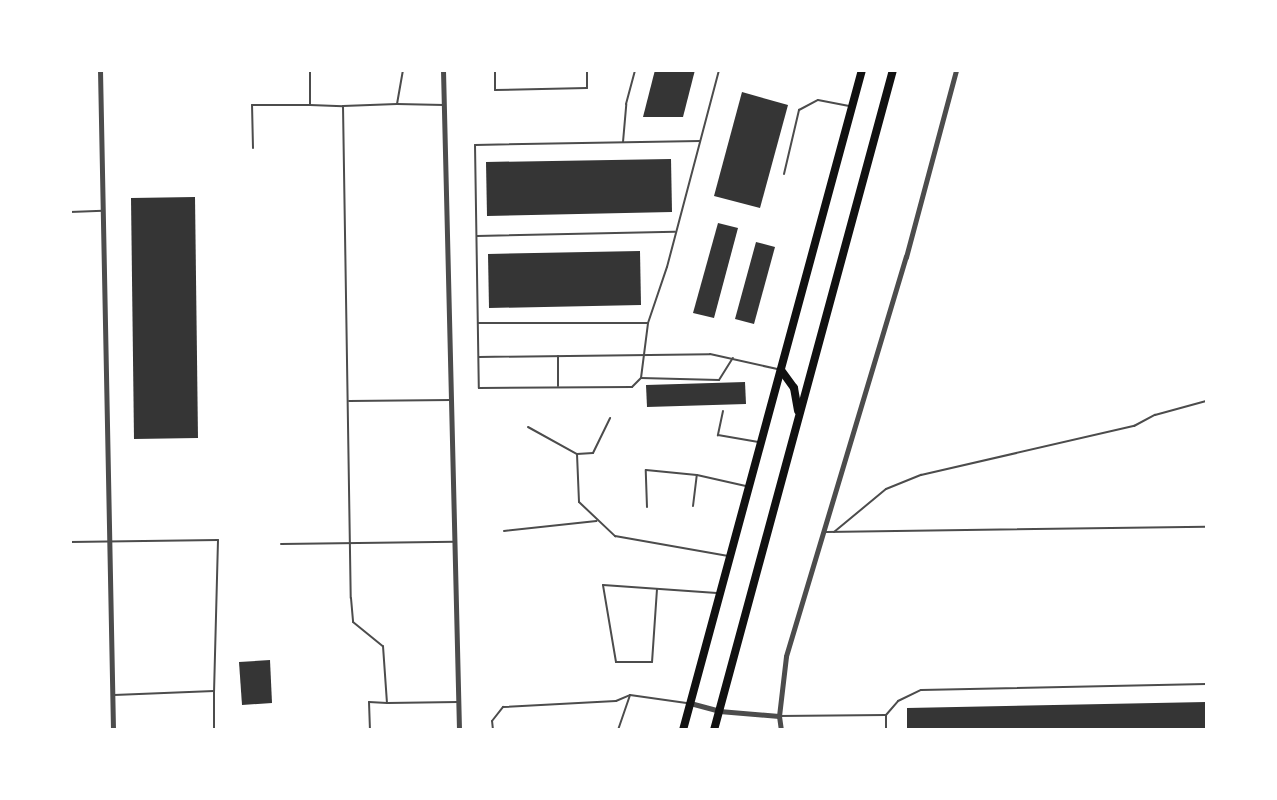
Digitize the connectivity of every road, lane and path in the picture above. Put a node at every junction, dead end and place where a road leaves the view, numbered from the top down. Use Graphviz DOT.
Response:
graph roads {
  1 [pos="100,70"];
  2 [pos="310,70"];
  3 [pos="403,70"];
  4 [pos="443,70"];
  5 [pos="495,70"];
  6 [pos="586,70"];
  7 [pos="635,70"];
  8 [pos="719,70"];
  9 [pos="862,70"];
  10 [pos="893,70"];
  11 [pos="956,70"];
  12 [pos="397,104"];
  13 [pos="310,105"];
  14 [pos="444,105"];
  15 [pos="343,106"];
  16 [pos="852,107"];
  17 [pos="700,141"];
  18 [pos="623,142"];
  19 [pos="253,148"];
  20 [pos="784,174"];
  21 [pos="103,211"];
  22 [pos="70,212"];
  23 [pos="676,232"];
  24 [pos="477,236"];
  25 [pos="478,323"];
  26 [pos="648,323"];
  27 [pos="644,354"];
  28 [pos="558,356"];
  29 [pos="479,357"];
  30 [pos="733,358"];
  31 [pos="781,370"];
  32 [pos="641,378"];
  33 [pos="558,387"];
  34 [pos="451,400"];
  35 [pos="348,401"];
  36 [pos="1206,401"];
  37 [pos="723,411"];
  38 [pos="610,418"];
  39 [pos="798,420"];
  40 [pos="528,427"];
  41 [pos="761,442"];
  42 [pos="577,454"];
  43 [pos="697,475"];
  44 [pos="749,486"];
  45 [pos="693,506"];
  46 [pos="647,507"];
  47 [pos="596,521"];
  48 [pos="1206,526"];
  49 [pos="504,531"];
  50 [pos="823,532"];
  51 [pos="834,532"];
  52 [pos="70,542"];
  53 [pos="109,542"];
  54 [pos="455,542"];
  55 [pos="350,543"];
  56 [pos="280,544"];
  57 [pos="730,556"];
  58 [pos="657,589"];
  59 [pos="720,593"];
  60 [pos="1206,684"];
  61 [pos="213,691"];
  62 [pos="112,694"];
  63 [pos="630,695"];
  64 [pos="458,702"];
  65 [pos="387,703"];
  66 [pos="690,703"];
  67 [pos="719,711"];
  68 [pos="886,715"];
  69 [pos="779,716"];
  70 [pos="113,729"];
  71 [pos="214,729"];
  72 [pos="370,729"];
  73 [pos="459,729"];
  74 [pos="493,729"];
  75 [pos="618,729"];
  76 [pos="683,729"];
  77 [pos="714,729"];
  78 [pos="781,729"];
  79 [pos="886,729"];
  1 -- 21 [label="street"];
  2 -- 13 [label="lane"];
  3 -- 12 [label="lane"];
  4 -- 14 [label="street"];
  5 -- 6 [label="lane"];
  7 -- 18 [label="lane"];
  8 -- 17 [label="lane"];
  9 -- 16 [label="main road"];
  10 -- 39 [label="main road"];
  11 -- 50 [label="street"];
  12 -- 14 [label="lane"];
  12 -- 15 [label="lane"];
  13 -- 15 [label="lane"];
  13 -- 19 [label="lane"];
  14 -- 34 [label="street"];
  15 -- 35 [label="lane"];
  16 -- 20 [label="lane"];
  16 -- 31 [label="main road"];
  17 -- 18 [label="lane"];
  17 -- 23 [label="lane"];
  18 -- 24 [label="lane"];
  21 -- 22 [label="lane"];
  21 -- 53 [label="street"];
  23 -- 24 [label="lane"];
  23 -- 26 [label="lane"];
  24 -- 25 [label="lane"];
  25 -- 26 [label="lane"];
  25 -- 29 [label="lane"];
  26 -- 27 [label="lane"];
  27 -- 28 [label="lane"];
  27 -- 30 [label="lane"];
  27 -- 32 [label="lane"];
  28 -- 29 [label="lane"];
  28 -- 33 [label="lane"];
  29 -- 33 [label="lane"];
  30 -- 31 [label="lane"];
  30 -- 32 [label="lane"];
  31 -- 39 [label="main road"];
  31 -- 41 [label="main road"];
  32 -- 33 [label="lane"];
  34 -- 35 [label="lane"];
  34 -- 54 [label="street"];
  35 -- 55 [label="lane"];
  36 -- 51 [label="lane"];
  37 -- 41 [label="lane"];
  38 -- 42 [label="lane"];
  39 -- 67 [label="main road"];
  40 -- 42 [label="lane"];
  41 -- 44 [label="main road"];
  42 -- 47 [label="lane"];
  43 -- 44 [label="lane"];
  43 -- 45 [label="lane"];
  43 -- 46 [label="lane"];
  44 -- 57 [label="main road"];
  47 -- 49 [label="lane"];
  47 -- 57 [label="lane"];
  48 -- 51 [label="lane"];
  50 -- 51 [label="lane"];
  50 -- 69 [label="street"];
  52 -- 53 [label="lane"];
  53 -- 61 [label="lane"];
  53 -- 62 [label="street"];
  54 -- 55 [label="lane"];
  54 -- 64 [label="street"];
  55 -- 56 [label="lane"];
  55 -- 65 [label="lane"];
  57 -- 59 [label="main road"];
  58 -- 58 [label="lane"];
  58 -- 59 [label="lane"];
  59 -- 66 [label="main road"];
  60 -- 68 [label="lane"];
  61 -- 62 [label="lane"];
  61 -- 71 [label="lane"];
  62 -- 70 [label="street"];
  63 -- 66 [label="lane"];
  63 -- 74 [label="lane"];
  63 -- 75 [label="lane"];
  64 -- 65 [label="lane"];
  64 -- 73 [label="street"];
  65 -- 72 [label="lane"];
  66 -- 67 [label="street"];
  66 -- 76 [label="main road"];
  67 -- 69 [label="street"];
  67 -- 77 [label="main road"];
  68 -- 69 [label="lane"];
  68 -- 79 [label="lane"];
  69 -- 78 [label="street"];
}
